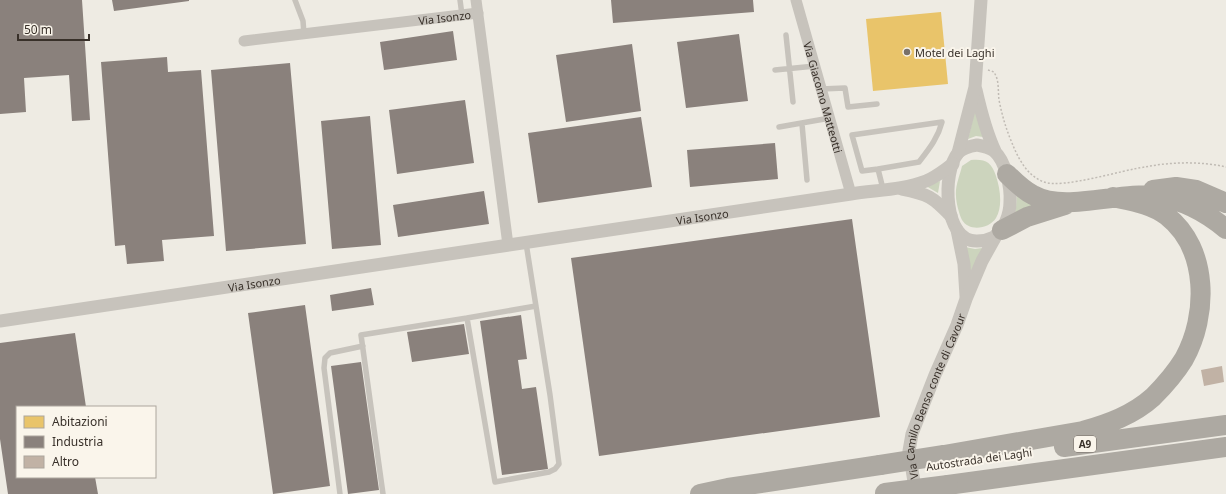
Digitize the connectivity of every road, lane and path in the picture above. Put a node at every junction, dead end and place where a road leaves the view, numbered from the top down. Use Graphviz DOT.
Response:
graph roads {
  1 [pos="295,0"];
  2 [pos="460,0"];
  3 [pos="476,0"];
  4 [pos="796,0"];
  5 [pos="981,0"];
  6 [pos="478,13"];
  7 [pos="462,15"];
  8 [pos="304,34"];
  9 [pos="786,35"];
  10 [pos="244,41"];
  11 [pos="815,66"];
  12 [pos="976,66"];
  13 [pos="790,68"];
  14 [pos="775,70"];
  15 [pos="975,87"];
  16 [pos="822,89"];
  17 [pos="793,102"];
  18 [pos="877,104"];
  19 [pos="830,118"];
  20 [pos="802,124"];
  21 [pos="779,128"];
  22 [pos="995,152"];
  23 [pos="955,158"];
  24 [pos="1226,167"];
  25 [pos="878,168"];
  26 [pos="1007,174"];
  27 [pos="807,180"];
  28 [pos="897,188"];
  29 [pos="883,190"];
  30 [pos="851,194"];
  31 [pos="1123,196"];
  32 [pos="1078,202"];
  33 [pos="1226,204"];
  34 [pos="951,216"];
  35 [pos="1226,229"];
  36 [pos="957,230"];
  37 [pos="1000,232"];
  38 [pos="526,242"];
  39 [pos="508,245"];
  40 [pos="966,299"];
  41 [pos="536,306"];
  42 [pos="467,318"];
  43 [pos="0,321"];
  44 [pos="363,346"];
  45 [pos="1226,425"];
  46 [pos="1226,447"];
  47 [pos="1226,455"];
  48 [pos="944,459"];
  49 [pos="880,469"];
  50 [pos="1025,475"];
  51 [pos="340,494"];
  52 [pos="383,494"];
  53 [pos="700,494"];
  54 [pos="733,494"];
  55 [pos="881,494"];
  56 [pos="916,494"];
  1 -- 8 [label="lane"];
  2 -- 7 [label="lane"];
  3 -- 6 [label="street, Via Isonzo"];
  4 -- 11 [label="street, Via Giacomo Matteotti"];
  5 -- 12 [label="street"];
  6 -- 7 [label="street, Via Isonzo"];
  6 -- 39 [label="street, Via Isonzo"];
  7 -- 8 [label="street, Via Isonzo"];
  8 -- 10 [label="street, Via Isonzo"];
  9 -- 13 [label="lane"];
  11 -- 13 [label="lane"];
  11 -- 16 [label="street, Via Giacomo Matteotti"];
  12 -- 15 [label="street"];
  12 -- 24 [label="path"];
  13 -- 14 [label="lane"];
  13 -- 17 [label="lane"];
  15 -- 22 [label="street"];
  15 -- 23 [label="street"];
  16 -- 18 [label="lane"];
  16 -- 19 [label="street, Via Giacomo Matteotti"];
  19 -- 20 [label="lane"];
  19 -- 30 [label="street, Via Giacomo Matteotti"];
  20 -- 21 [label="lane"];
  20 -- 27 [label="lane"];
  22 -- 23 [label="street"];
  22 -- 26 [label="street"];
  23 -- 28 [label="street, Via Isonzo"];
  23 -- 34 [label="street"];
  25 -- 25 [label="lane"];
  25 -- 29 [label="lane"];
  26 -- 32 [label="highway"];
  26 -- 37 [label="street"];
  28 -- 29 [label="street, Via Isonzo"];
  28 -- 34 [label="street, Via Isonzo"];
  29 -- 30 [label="street, Via Isonzo"];
  30 -- 38 [label="street, Via Isonzo"];
  31 -- 32 [label="highway"];
  31 -- 33 [label="highway"];
  31 -- 35 [label="highway"];
  31 -- 48 [label="highway"];
  32 -- 37 [label="highway"];
  34 -- 36 [label="street"];
  36 -- 37 [label="street"];
  36 -- 40 [label="street, Via Camillo Benso conte di Cavour"];
  37 -- 40 [label="street, Via Camillo Benso conte di Cavour"];
  38 -- 39 [label="street, Via Isonzo"];
  38 -- 41 [label="lane"];
  39 -- 43 [label="street, Via Isonzo"];
  40 -- 56 [label="street, Via Camillo Benso conte di Cavour"];
  41 -- 42 [label="lane"];
  41 -- 42 [label="lane"];
  42 -- 44 [label="lane"];
  44 -- 51 [label="lane"];
  44 -- 52 [label="lane"];
  45 -- 48 [label="highway, Autostrada dei Laghi / A9"];
  46 -- 50 [label="highway, Autostrada dei Laghi / A9"];
  47 -- 50 [label="highway"];
  48 -- 49 [label="highway, Autostrada dei Laghi / A9"];
  49 -- 53 [label="highway"];
  49 -- 54 [label="highway, Autostrada dei Laghi / A9"];
  50 -- 55 [label="highway, Autostrada dei Laghi / A9, bridge"];
}
